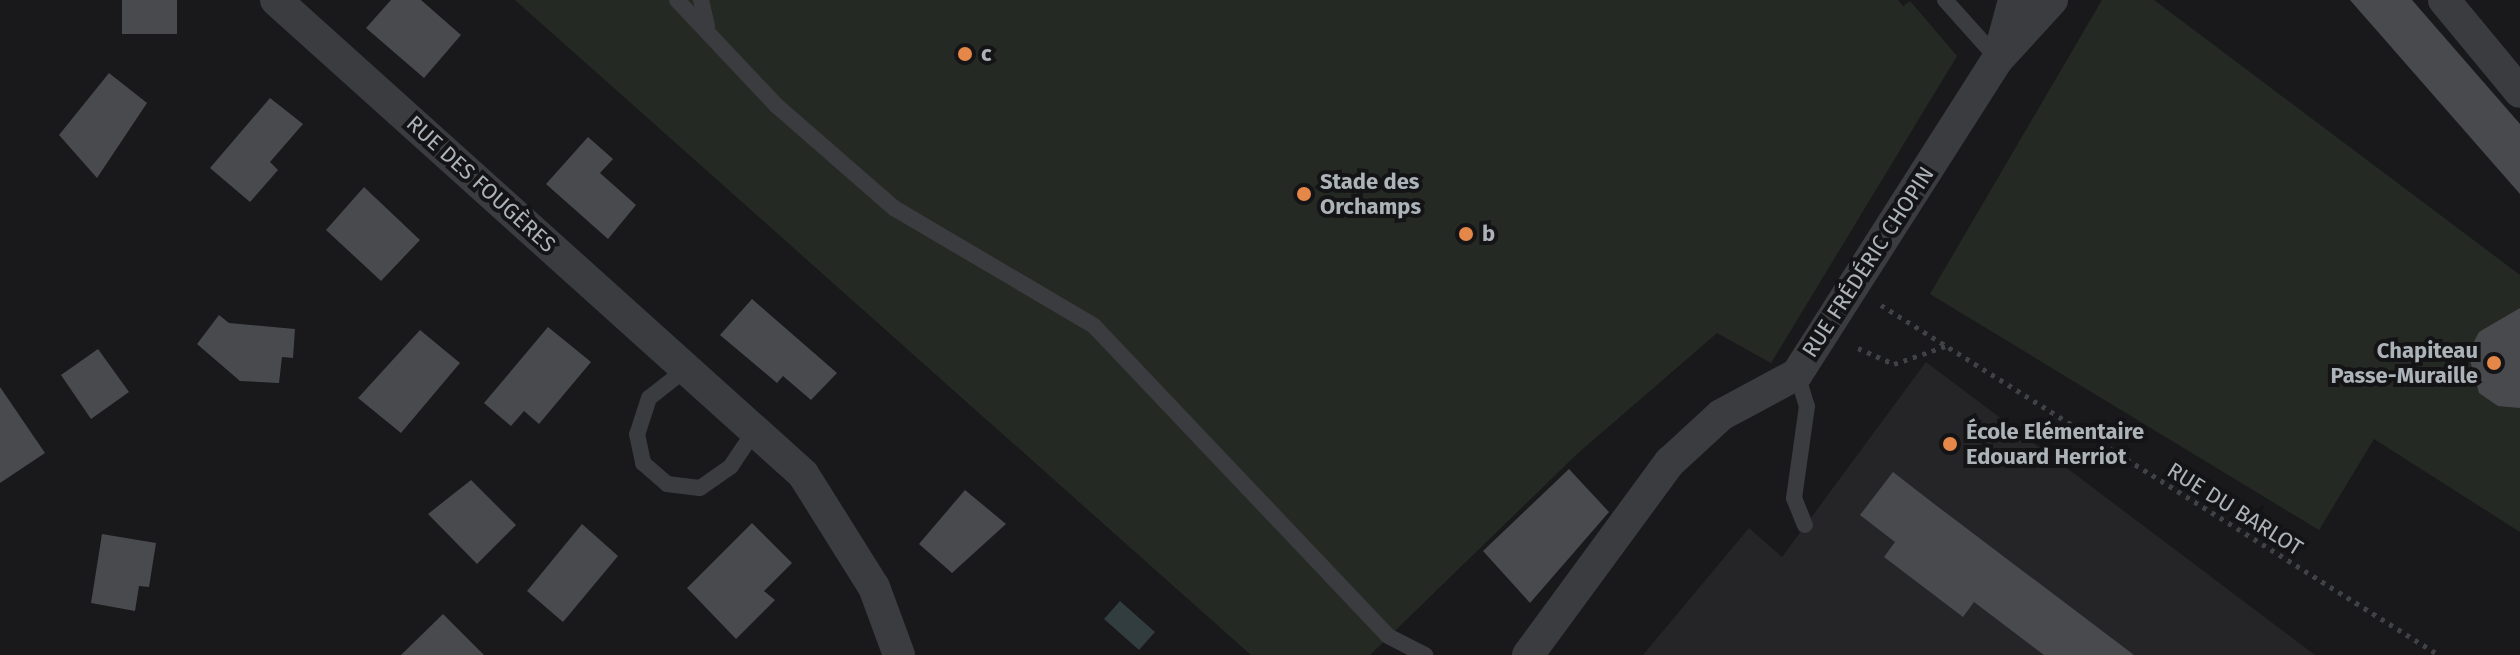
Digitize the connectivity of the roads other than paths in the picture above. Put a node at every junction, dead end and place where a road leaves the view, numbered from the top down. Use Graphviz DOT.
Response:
graph roads {
  1 [pos="276,0"];
  2 [pos="677,0"];
  3 [pos="701,0"];
  4 [pos="1945,0"];
  5 [pos="2014,0"];
  6 [pos="2052,0"];
  7 [pos="2446,1"];
  8 [pos="707,26"];
  9 [pos="1998,59"];
  10 [pos="2520,92"];
  11 [pos="686,369"];
  12 [pos="1797,374"];
  13 [pos="753,433"];
  14 [pos="1805,525"];
  15 [pos="1524,654"];
  16 [pos="899,655"];
  17 [pos="1425,655"];
  1 -- 11 [label="street, RUE DES FOUGÈRES"];
  2 -- 8 [label="lane"];
  3 -- 8 [label="lane"];
  4 -- 9 [label="lane"];
  5 -- 9 [label="street, RUE FRÉDÉRIC CHOPIN"];
  6 -- 9 [label="street, RUE FRÉDÉRIC CHOPIN"];
  7 -- 10 [label="street"];
  8 -- 17 [label="lane"];
  9 -- 12 [label="street, RUE FRÉDÉRIC CHOPIN"];
  11 -- 13 [label="street, RUE DES FOUGÈRES"];
  11 -- 13 [label="lane"];
  12 -- 14 [label="lane"];
  12 -- 15 [label="street, RUE FRÉDÉRIC CHOPIN"];
  13 -- 16 [label="street, RUE DES FOUGÈRES"];
}
